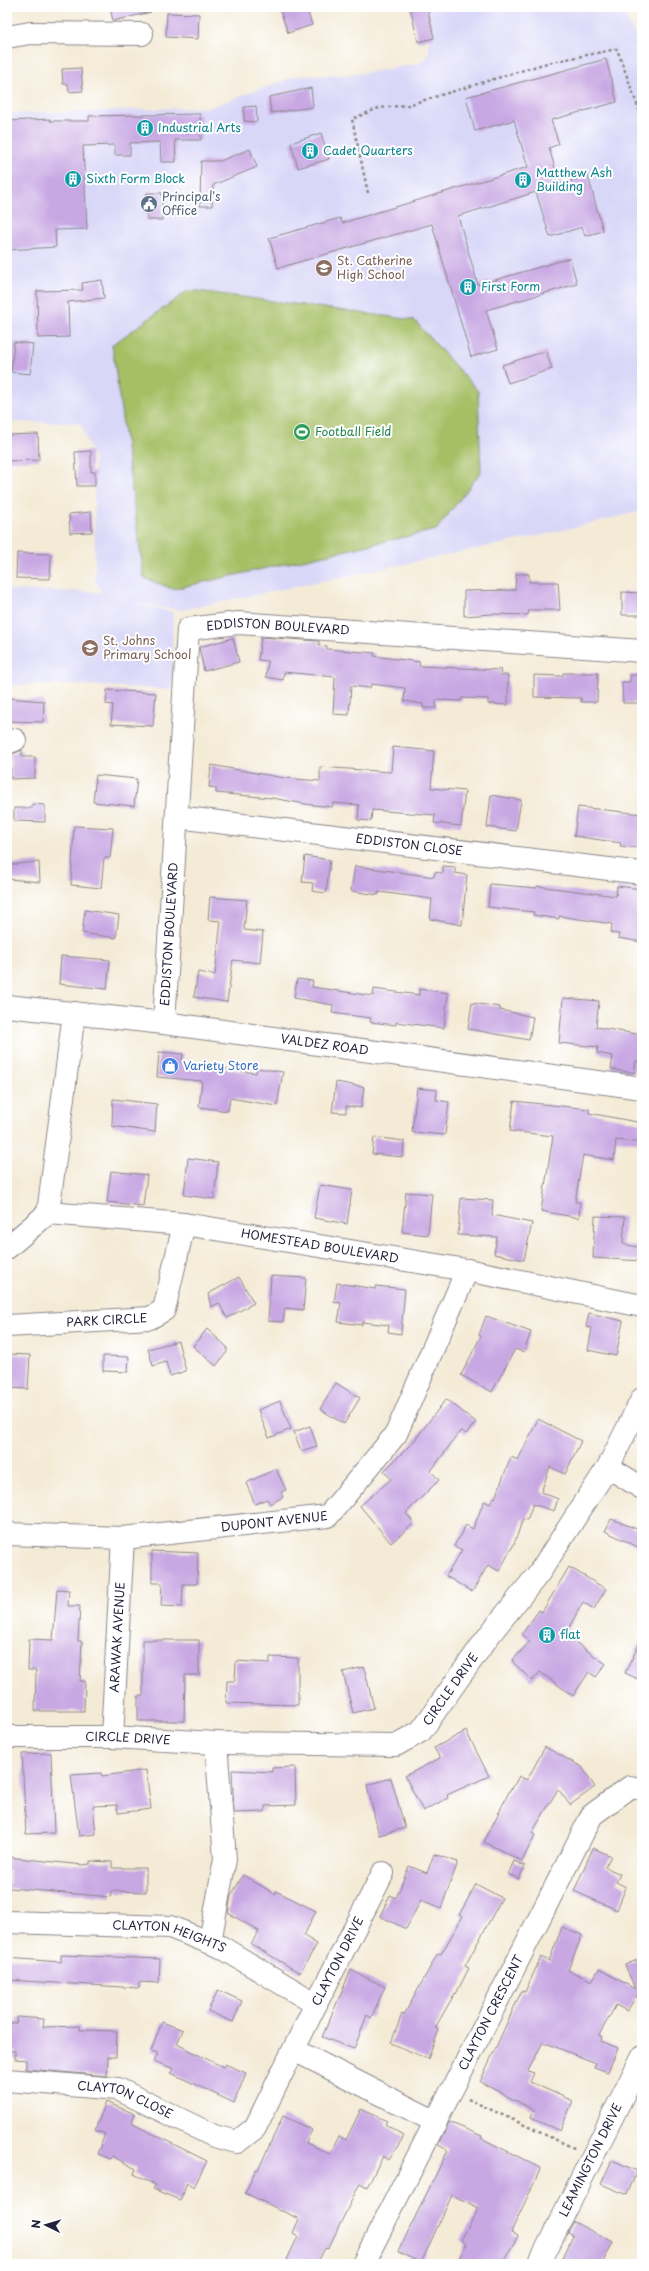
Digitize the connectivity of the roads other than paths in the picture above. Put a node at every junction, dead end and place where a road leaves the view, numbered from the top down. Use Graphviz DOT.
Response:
graph roads {
  1 [pos="142,34"];
  2 [pos="7,37"];
  3 [pos="642,651"];
  4 [pos="177,817"];
  5 [pos="642,873"];
  6 [pos="7,1006"];
  7 [pos="74,1013"];
  8 [pos="164,1023"];
  9 [pos="642,1088"];
  10 [pos="48,1213"];
  11 [pos="184,1224"];
  12 [pos="7,1248"];
  13 [pos="467,1270"];
  14 [pos="642,1306"];
  15 [pos="7,1326"];
  16 [pos="642,1399"];
  17 [pos="608,1467"];
  18 [pos="642,1488"];
  19 [pos="7,1534"];
  20 [pos="123,1538"];
  21 [pos="7,1737"];
  22 [pos="112,1737"];
  23 [pos="216,1743"];
  24 [pos="642,1789"];
  25 [pos="384,1873"];
  26 [pos="7,1922"];
  27 [pos="210,1942"];
  28 [pos="316,2004"];
  29 [pos="294,2050"];
  30 [pos="642,2057"];
  31 [pos="7,2080"];
  32 [pos="436,2122"];
  33 [pos="237,2142"];
  34 [pos="363,2264"];
  35 [pos="539,2264"];
  1 -- 2 [label="street"];
  3 -- 4 [label="street, EDDISTON BOULEVARD"];
  4 -- 5 [label="street, EDDISTON CLOSE"];
  4 -- 8 [label="street, EDDISTON BOULEVARD"];
  6 -- 7 [label="street, VALDEZ ROAD"];
  7 -- 8 [label="street, VALDEZ ROAD"];
  7 -- 10 [label="street"];
  8 -- 9 [label="street, VALDEZ ROAD"];
  10 -- 11 [label="street, HOMESTEAD BOULEVARD"];
  10 -- 12 [label="street"];
  11 -- 13 [label="street, HOMESTEAD BOULEVARD"];
  11 -- 15 [label="street, PARK CIRCLE"];
  13 -- 14 [label="street, HOMESTEAD BOULEVARD"];
  13 -- 20 [label="street, DUPONT AVENUE"];
  16 -- 17 [label="street, CIRCLE DRIVE"];
  17 -- 18 [label="street"];
  17 -- 23 [label="street, CIRCLE DRIVE"];
  19 -- 20 [label="street, DUPONT AVENUE"];
  20 -- 22 [label="street, ARAWAK AVENUE"];
  21 -- 22 [label="street, CIRCLE DRIVE"];
  22 -- 23 [label="street, CIRCLE DRIVE"];
  23 -- 27 [label="street"];
  24 -- 32 [label="street, CLAYTON CRESCENT"];
  25 -- 28 [label="street, CLAYTON DRIVE"];
  26 -- 27 [label="street, CLAYTON HEIGHTS"];
  27 -- 28 [label="street, CLAYTON HEIGHTS"];
  28 -- 29 [label="street, CLAYTON DRIVE"];
  29 -- 32 [label="street"];
  29 -- 33 [label="street, CLAYTON DRIVE"];
  30 -- 35 [label="street, LEAMINGTON DRIVE"];
  31 -- 33 [label="street, CLAYTON CLOSE"];
  32 -- 34 [label="street, CLAYTON CRESCENT"];
}
